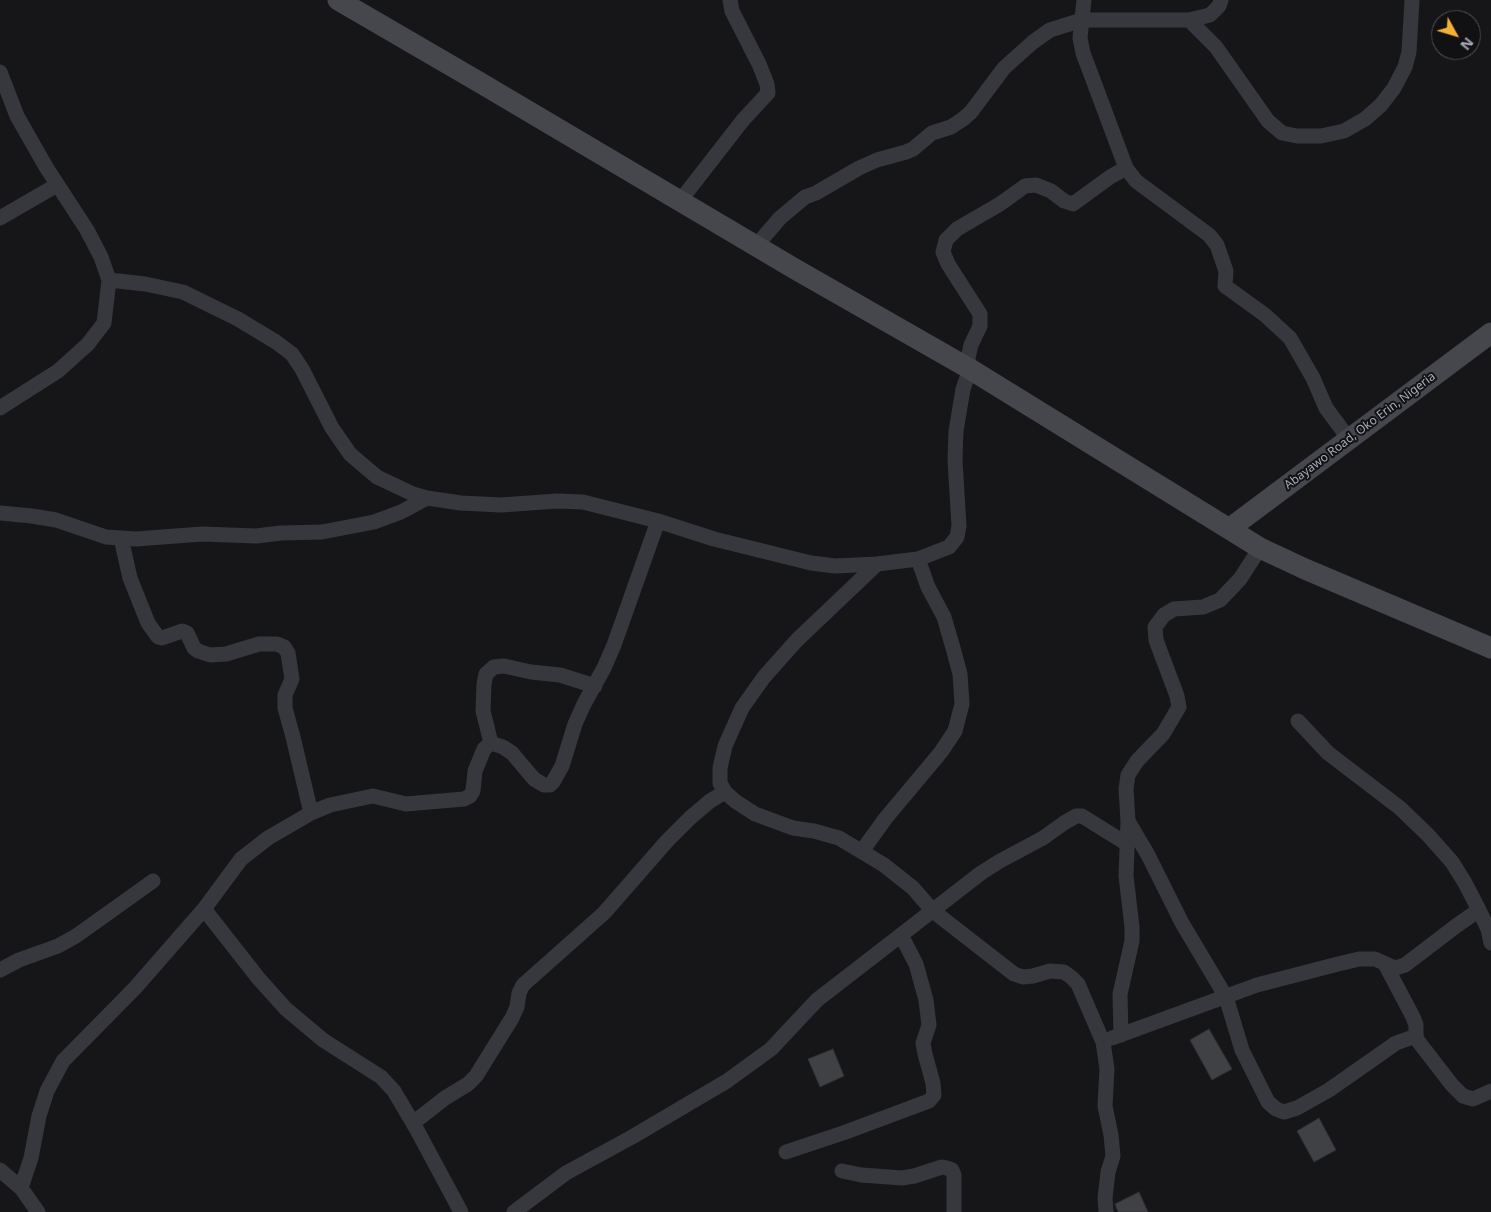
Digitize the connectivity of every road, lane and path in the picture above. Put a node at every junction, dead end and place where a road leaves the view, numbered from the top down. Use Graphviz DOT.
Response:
graph roads {
  1 [pos="730,0"];
  2 [pos="1084,0"];
  3 [pos="1221,0"];
  4 [pos="1412,0"];
  5 [pos="341,1"];
  6 [pos="1082,20"];
  7 [pos="1190,20"];
  8 [pos="0,72"];
  9 [pos="6,107"];
  10 [pos="1126,168"];
  11 [pos="57,185"];
  12 [pos="680,201"];
  13 [pos="0,218"];
  14 [pos="756,246"];
  15 [pos="109,280"];
  16 [pos="1491,333"];
  17 [pos="970,370"];
  18 [pos="0,408"];
  19 [pos="1349,439"];
  20 [pos="427,498"];
  21 [pos="0,513"];
  22 [pos="658,521"];
  23 [pos="1229,529"];
  24 [pos="121,538"];
  25 [pos="1260,548"];
  26 [pos="918,559"];
  27 [pos="877,564"];
  28 [pos="1491,648"];
  29 [pos="595,686"];
  30 [pos="1298,720"];
  31 [pos="491,743"];
  32 [pos="725,792"];
  33 [pos="311,813"];
  34 [pos="1128,821"];
  35 [pos="1127,844"];
  36 [pos="862,851"];
  37 [pos="153,881"];
  38 [pos="204,909"];
  39 [pos="1479,910"];
  40 [pos="933,912"];
  41 [pos="901,935"];
  42 [pos="1491,943"];
  43 [pos="1385,964"];
  44 [pos="0,970"];
  45 [pos="1226,998"];
  46 [pos="1121,1035"];
  47 [pos="1416,1036"];
  48 [pos="1103,1042"];
  49 [pos="1491,1091"];
  50 [pos="413,1123"];
  51 [pos="786,1152"];
  52 [pos="0,1170"];
  53 [pos="842,1171"];
  54 [pos="21,1188"];
  55 [pos="38,1212"];
  56 [pos="461,1212"];
  57 [pos="514,1212"];
  58 [pos="954,1212"];
  59 [pos="1106,1212"];
  1 -- 12 [label="street"];
  2 -- 6 [label="street"];
  3 -- 7 [label="street"];
  4 -- 7 [label="street"];
  5 -- 12 [label="street"];
  6 -- 7 [label="street"];
  6 -- 10 [label="street"];
  6 -- 14 [label="street"];
  8 -- 9 [label="street"];
  9 -- 11 [label="street"];
  10 -- 17 [label="street"];
  10 -- 19 [label="street"];
  11 -- 13 [label="street"];
  11 -- 15 [label="street"];
  12 -- 14 [label="street"];
  14 -- 17 [label="street"];
  15 -- 18 [label="street"];
  15 -- 20 [label="street"];
  16 -- 19 [label="street, Abayawo Road, Oko Erin, Nigeria"];
  17 -- 23 [label="street"];
  17 -- 26 [label="street"];
  19 -- 23 [label="street, Abayawo Road, Oko Erin, Nigeria"];
  20 -- 22 [label="street"];
  20 -- 24 [label="street"];
  21 -- 24 [label="street"];
  22 -- 27 [label="street"];
  22 -- 29 [label="street"];
  23 -- 25 [label="street"];
  24 -- 33 [label="street"];
  25 -- 28 [label="street"];
  25 -- 34 [label="street"];
  26 -- 27 [label="street"];
  26 -- 36 [label="street"];
  27 -- 32 [label="street"];
  29 -- 31 [label="street"];
  29 -- 31 [label="street"];
  30 -- 39 [label="street"];
  31 -- 33 [label="street"];
  32 -- 36 [label="street"];
  32 -- 50 [label="street"];
  33 -- 38 [label="street"];
  34 -- 35 [label="street"];
  34 -- 45 [label="street"];
  35 -- 40 [label="street"];
  35 -- 46 [label="street"];
  36 -- 40 [label="street"];
  37 -- 44 [label="street"];
  38 -- 50 [label="street"];
  38 -- 54 [label="street"];
  39 -- 42 [label="street"];
  39 -- 43 [label="street"];
  40 -- 41 [label="street"];
  40 -- 48 [label="street"];
  41 -- 51 [label="street"];
  41 -- 57 [label="street"];
  43 -- 45 [label="street"];
  43 -- 47 [label="street"];
  45 -- 46 [label="street"];
  45 -- 47 [label="street"];
  46 -- 48 [label="street"];
  47 -- 49 [label="street"];
  48 -- 59 [label="street"];
  50 -- 56 [label="street"];
  52 -- 54 [label="street"];
  53 -- 58 [label="street"];
  54 -- 55 [label="street"];
}
